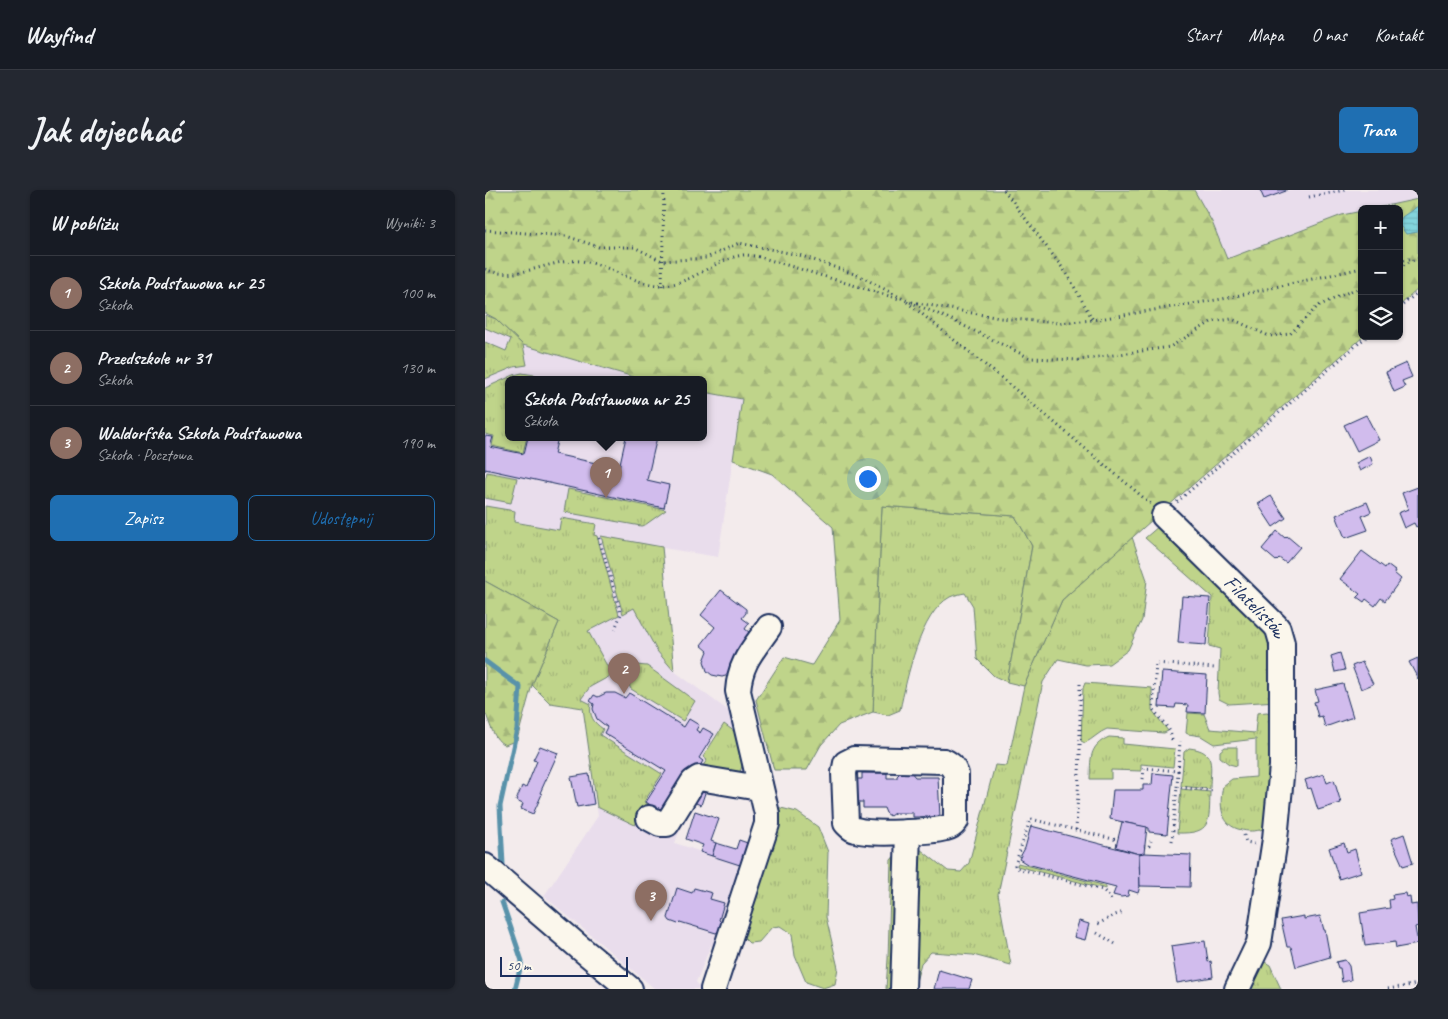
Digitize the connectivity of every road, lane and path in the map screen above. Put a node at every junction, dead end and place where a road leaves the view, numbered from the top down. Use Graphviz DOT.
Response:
graph roads {
  1 [pos="664,190"];
  2 [pos="1003,190"];
  3 [pos="1321,190"];
  4 [pos="1345,190"];
  5 [pos="1327,194"];
  6 [pos="1309,197"];
  7 [pos="485,230"];
  8 [pos="1418,257"];
  9 [pos="1403,260"];
  10 [pos="662,261"];
  11 [pos="1403,265"];
  12 [pos="485,269"];
  13 [pos="1358,269"];
  14 [pos="662,286"];
  15 [pos="1358,288"];
  16 [pos="1418,292"];
  17 [pos="905,300"];
  18 [pos="1403,305"];
  19 [pos="1093,320"];
  20 [pos="1362,340"];
  21 [pos="1164,516"];
  22 [pos="599,538"];
  23 [pos="769,627"];
  24 [pos="615,629"];
  25 [pos="1215,668"];
  26 [pos="1080,684"];
  27 [pos="1172,740"];
  28 [pos="1180,741"];
  29 [pos="1178,771"];
  30 [pos="1143,779"];
  31 [pos="760,786"];
  32 [pos="1177,787"];
  33 [pos="1215,791"];
  34 [pos="649,818"];
  35 [pos="1076,830"];
  36 [pos="908,832"];
  37 [pos="1117,840"];
  38 [pos="1151,841"];
  39 [pos="1172,841"];
  40 [pos="1144,846"];
  41 [pos="485,866"];
  42 [pos="1111,901"];
  43 [pos="1124,912"];
  44 [pos="1098,924"];
  45 [pos="1097,933"];
  46 [pos="1117,944"];
  47 [pos="1418,984"];
  48 [pos="630,989"];
  49 [pos="713,989"];
  50 [pos="903,989"];
  51 [pos="1237,989"];
  52 [pos="1388,989"];
  1 -- 10 [label="path"];
  2 -- 19 [label="path"];
  3 -- 5 [label="path"];
  4 -- 5 [label="path"];
  5 -- 6 [label="path"];
  7 -- 10 [label="path"];
  8 -- 9 [label="path"];
  8 -- 11 [label="path"];
  10 -- 14 [label="path"];
  10 -- 17 [label="path"];
  12 -- 14 [label="path"];
  13 -- 19 [label="path"];
  14 -- 17 [label="path"];
  15 -- 17 [label="path"];
  16 -- 18 [label="path"];
  17 -- 19 [label="path"];
  17 -- 21 [label="path"];
  20 -- 21 [label="path"];
  21 -- 51 [label="street, Filatelistów"];
  22 -- 24 [label="path"];
  23 -- 31 [label="street"];
  25 -- 27 [label="path"];
  26 -- 35 [label="path"];
  28 -- 29 [label="path"];
  29 -- 30 [label="path"];
  29 -- 32 [label="path"];
  31 -- 34 [label="street"];
  31 -- 49 [label="street"];
  32 -- 33 [label="path"];
  32 -- 39 [label="path"];
  35 -- 37 [label="path"];
  35 -- 42 [label="path"];
  36 -- 36 [label="street"];
  36 -- 50 [label="street"];
  38 -- 40 [label="path"];
  41 -- 48 [label="street"];
  43 -- 44 [label="path"];
  45 -- 46 [label="path"];
  47 -- 52 [label="path"];
}
